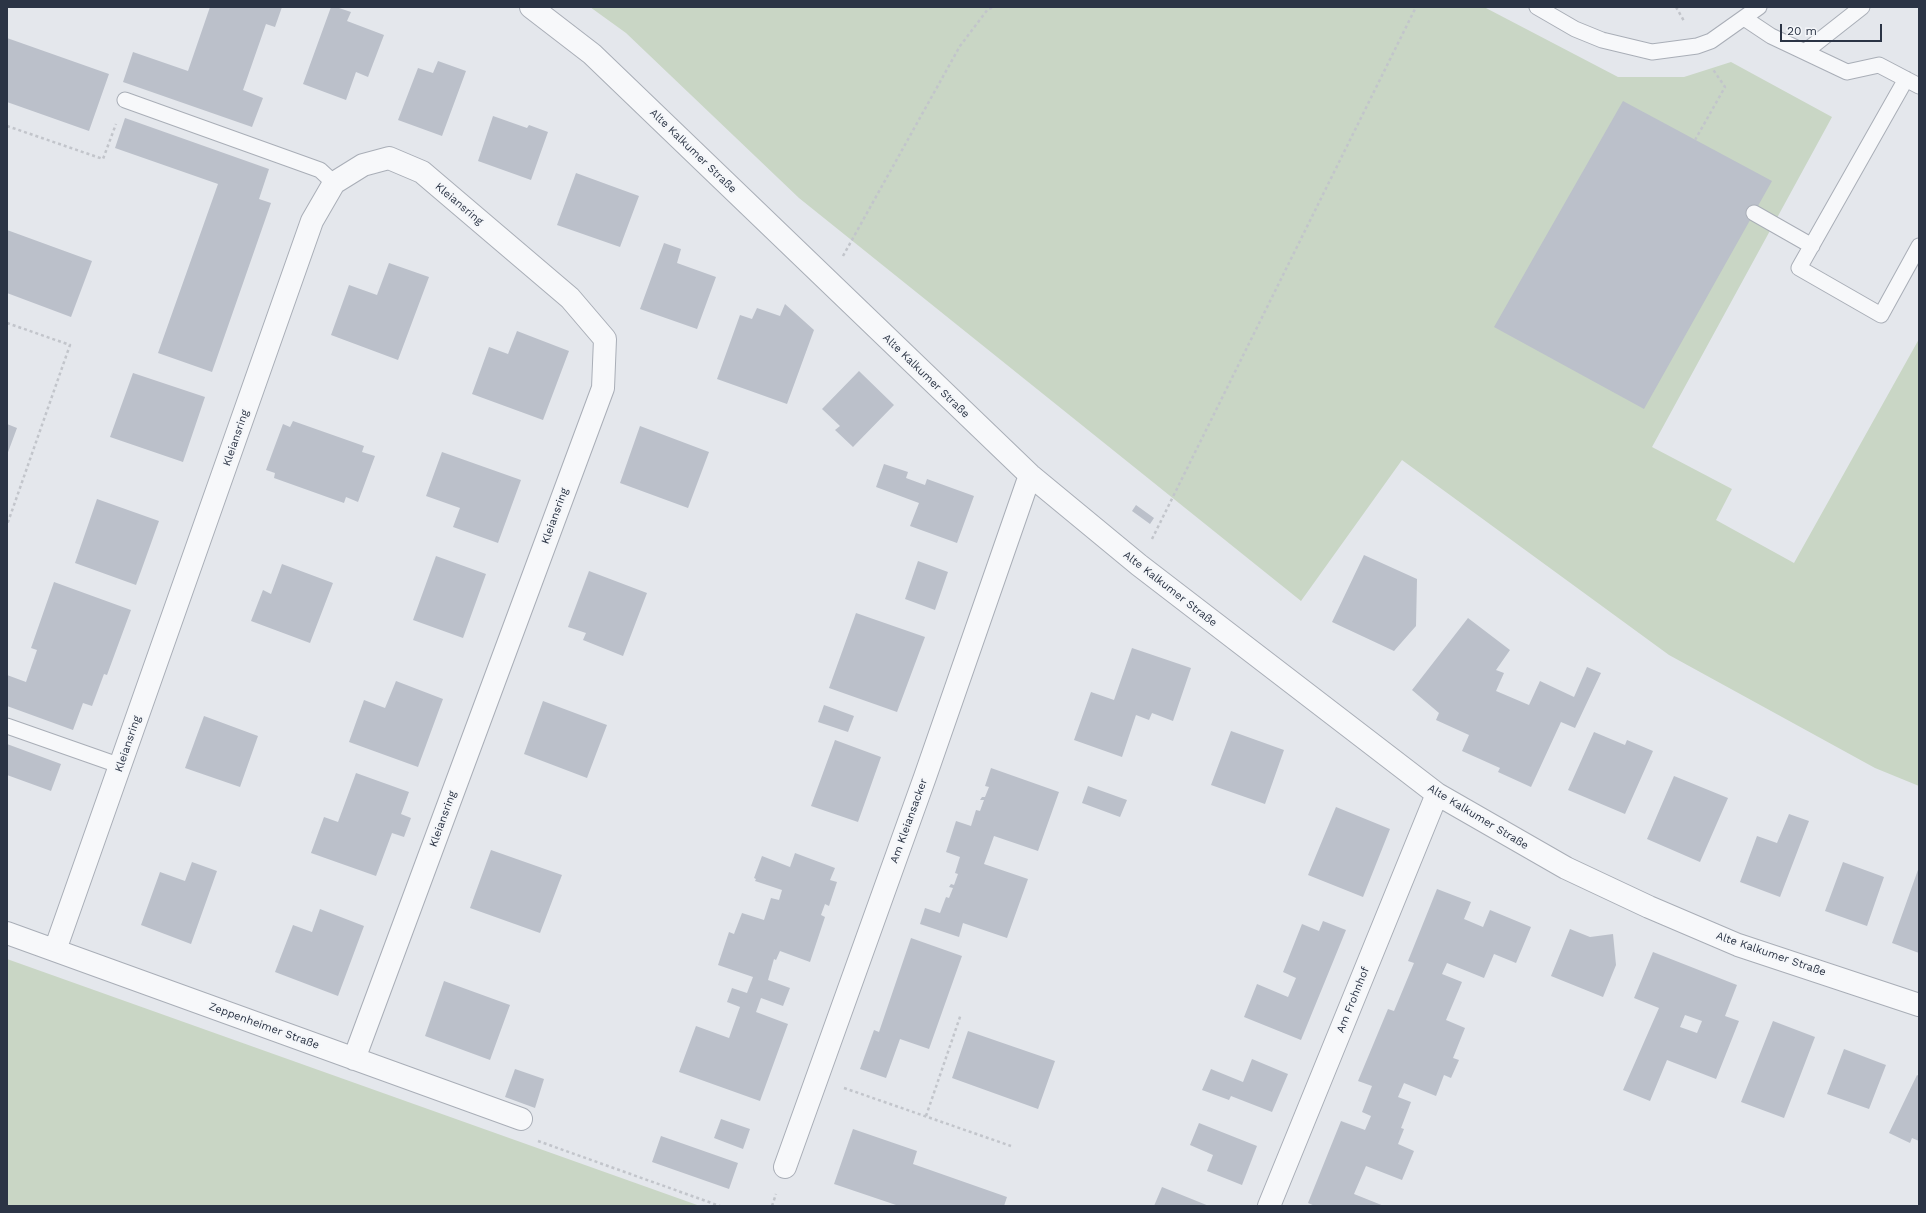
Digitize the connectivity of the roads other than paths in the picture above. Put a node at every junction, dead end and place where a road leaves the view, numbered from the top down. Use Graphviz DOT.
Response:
graph roads {
  1 [pos="531,7"];
  2 [pos="1537,7"];
  3 [pos="1759,7"];
  4 [pos="1862,7"];
  5 [pos="1744,18"];
  6 [pos="1806,51"];
  7 [pos="1913,82"];
  8 [pos="125,100"];
  9 [pos="334,183"];
  10 [pos="1754,213"];
  11 [pos="1812,246"];
  12 [pos="1919,246"];
  13 [pos="1030,475"];
  14 [pos="7,726"];
  15 [pos="120,766"];
  16 [pos="1437,794"];
  17 [pos="7,933"];
  18 [pos="55,950"];
  19 [pos="1919,1005"];
  20 [pos="354,1058"];
  21 [pos="522,1119"];
  22 [pos="785,1166"];
  23 [pos="1269,1206"];
  1 -- 13 [label="street, Alte Kalkumer Straße"];
  2 -- 5 [label="lane"];
  3 -- 5 [label="lane"];
  4 -- 6 [label="lane"];
  5 -- 6 [label="lane"];
  6 -- 7 [label="lane"];
  7 -- 11 [label="lane"];
  8 -- 9 [label="lane"];
  9 -- 15 [label="street, Kleiansring"];
  9 -- 20 [label="street, Kleiansring"];
  10 -- 11 [label="lane"];
  11 -- 12 [label="lane"];
  13 -- 16 [label="street, Alte Kalkumer Straße"];
  13 -- 22 [label="street, Am Kleiansacker"];
  14 -- 15 [label="lane"];
  15 -- 18 [label="street, Kleiansring"];
  16 -- 19 [label="street, Alte Kalkumer Straße"];
  16 -- 23 [label="street, Am Frohnhof"];
  17 -- 18 [label="street, Zeppenheimer Straße"];
  18 -- 20 [label="street, Zeppenheimer Straße"];
  20 -- 21 [label="street, Zeppenheimer Straße"];
}
